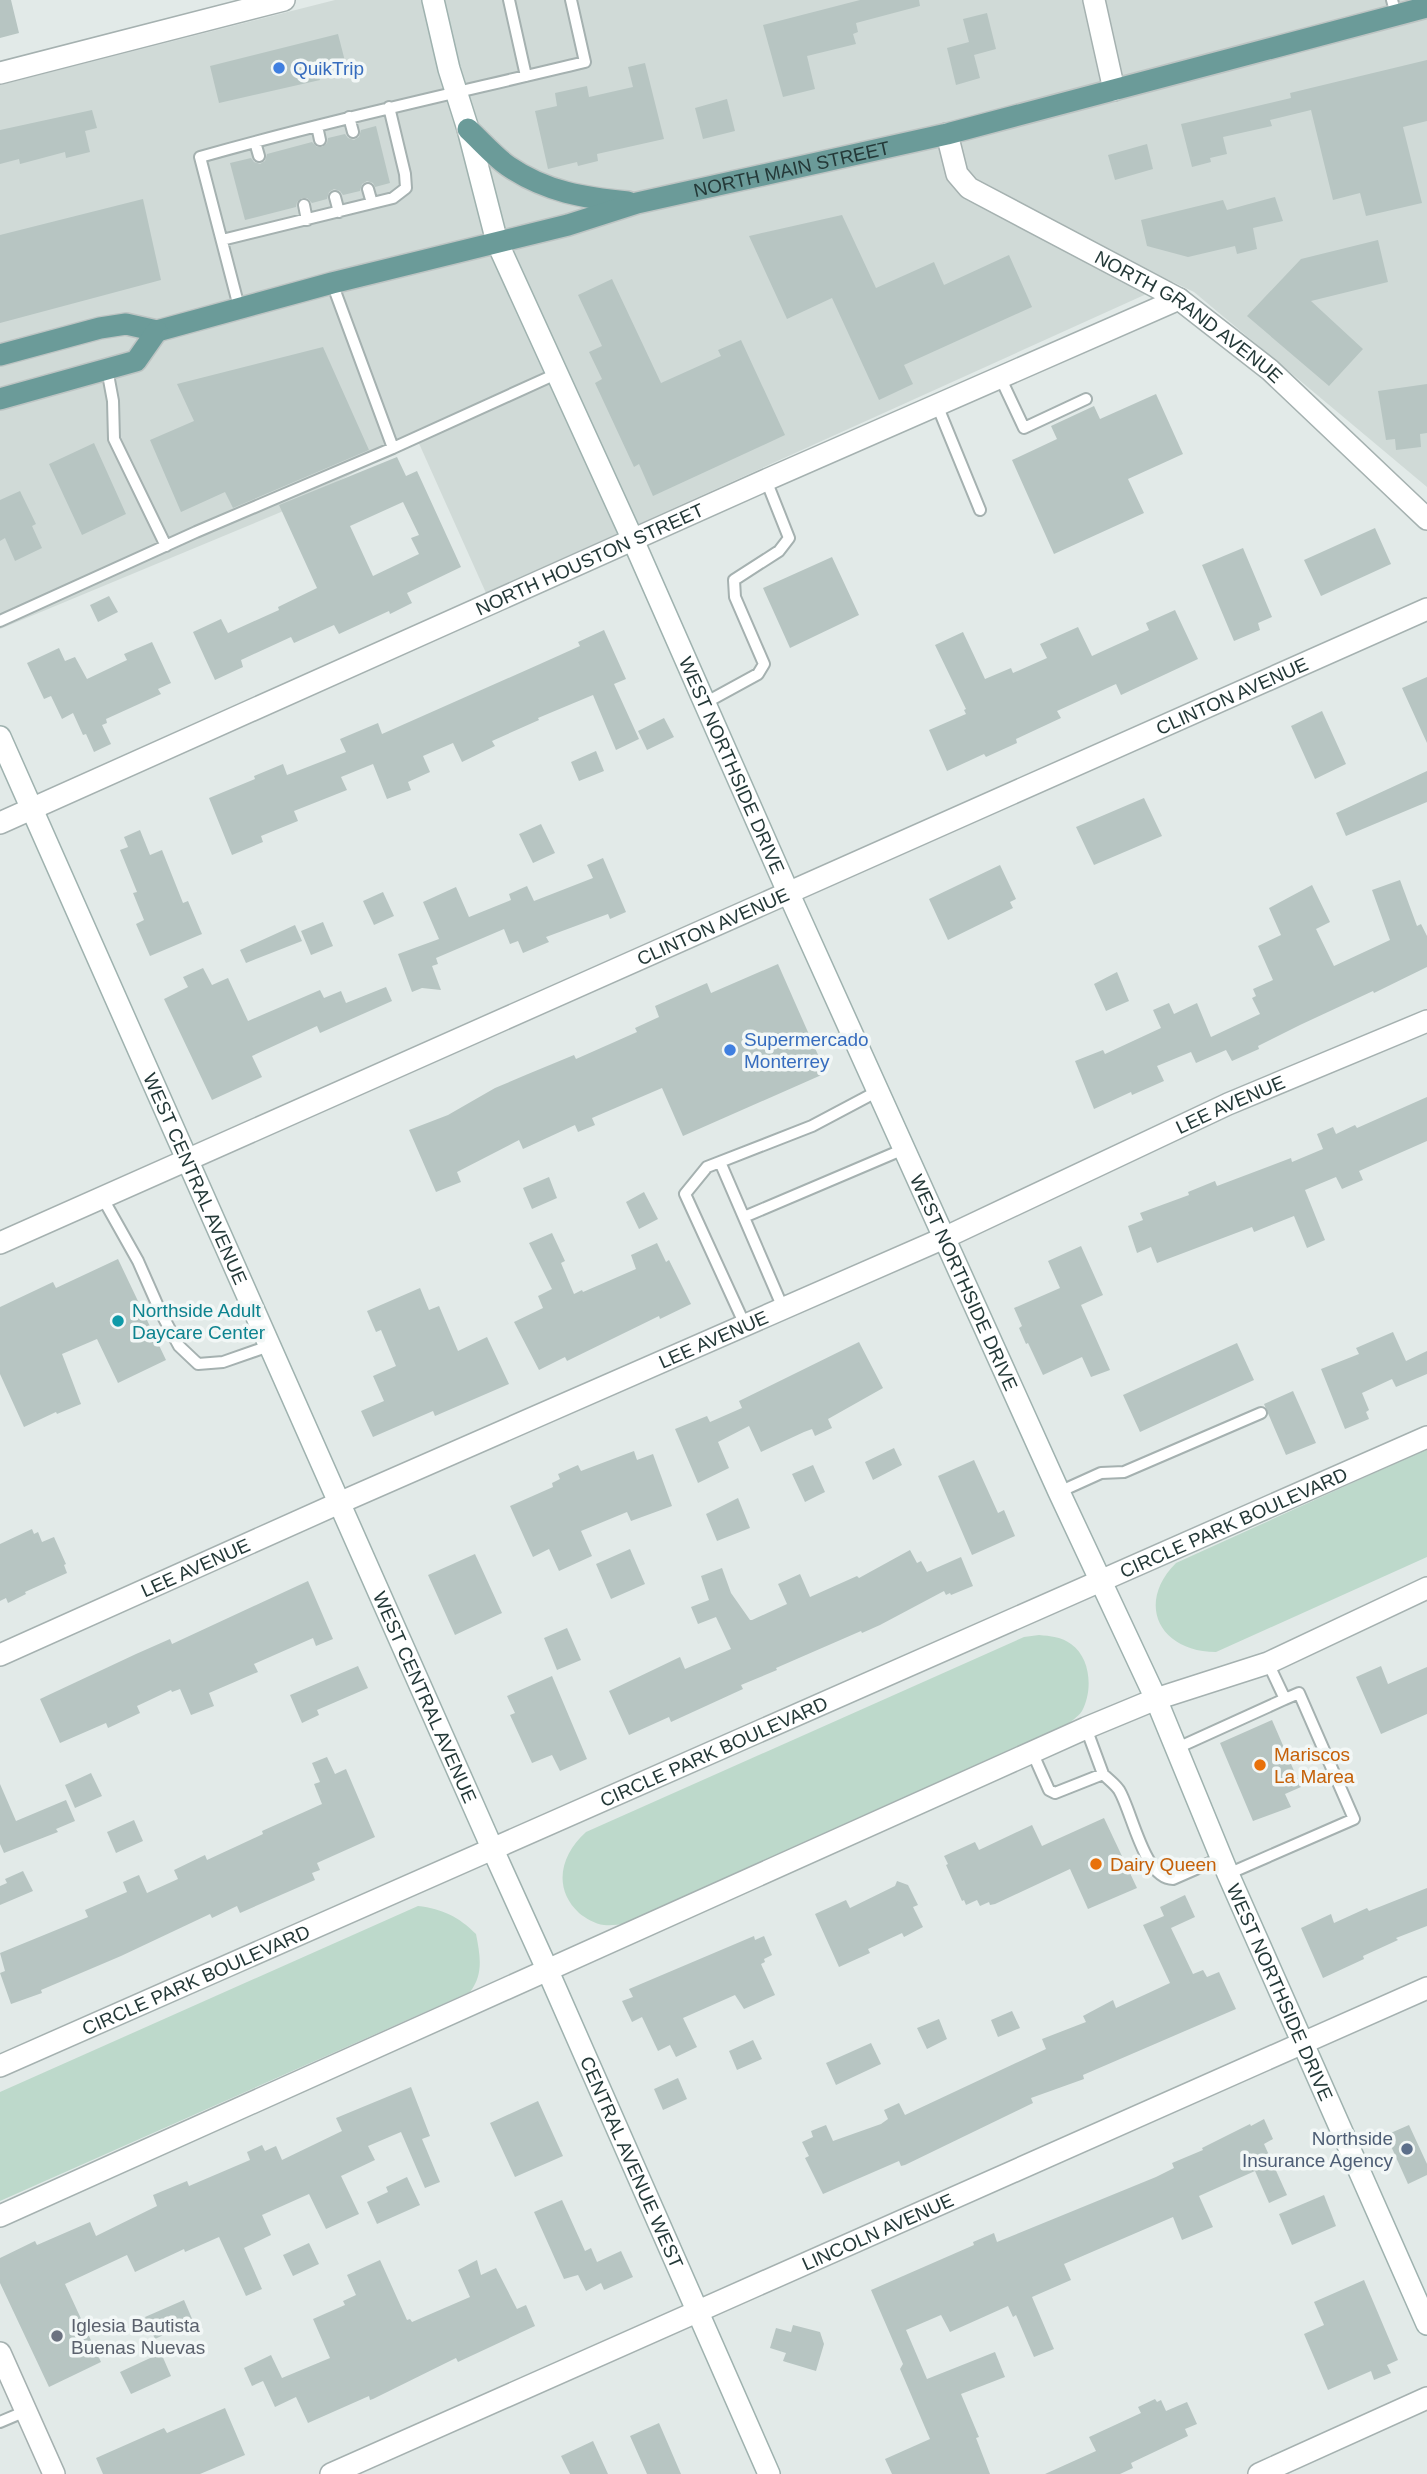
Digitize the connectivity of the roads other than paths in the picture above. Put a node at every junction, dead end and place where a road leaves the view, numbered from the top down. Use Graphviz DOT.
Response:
graph roads {
  1 [pos="284,0"];
  2 [pos="433,0"];
  3 [pos="509,0"];
  4 [pos="570,0"];
  5 [pos="1094,0"];
  6 [pos="1427,7"];
  7 [pos="1394,8"];
  8 [pos="0,73"];
  9 [pos="526,76"];
  10 [pos="1114,90"];
  11 [pos="457,93"];
  12 [pos="389,107"];
  13 [pos="349,117"];
  14 [pos="317,126"];
  15 [pos="468,129"];
  16 [pos="353,132"];
  17 [pos="288,134"];
  18 [pos="947,134"];
  19 [pos="320,140"];
  20 [pos="255,142"];
  21 [pos="290,148"];
  22 [pos="259,156"];
  23 [pos="368,189"];
  24 [pos="335,197"];
  25 [pos="372,203"];
  26 [pos="637,203"];
  27 [pos="304,205"];
  28 [pos="339,212"];
  29 [pos="273,213"];
  30 [pos="307,220"];
  31 [pos="277,226"];
  32 [pos="222,240"];
  33 [pos="497,242"];
  34 [pos="332,283"];
  35 [pos="1179,299"];
  36 [pos="239,307"];
  37 [pos="157,331"];
  38 [pos="0,355"];
  39 [pos="107,369"];
  40 [pos="556,374"];
  41 [pos="1000,377"];
  42 [pos="0,398"];
  43 [pos="1086,400"];
  44 [pos="937,405"];
  45 [pos="393,448"];
  46 [pos="766,480"];
  47 [pos="980,510"];
  48 [pos="1427,519"];
  49 [pos="633,540"];
  50 [pos="166,546"];
  51 [pos="1427,609"];
  52 [pos="0,621"];
  53 [pos="705,703"];
  54 [pos="0,737"];
  55 [pos="32,809"];
  56 [pos="0,823"];
  57 [pos="788,892"];
  58 [pos="1427,1021"];
  59 [pos="878,1091"];
  60 [pos="904,1149"];
  61 [pos="187,1160"];
  62 [pos="720,1162"];
  63 [pos="103,1197"];
  64 [pos="744,1216"];
  65 [pos="944,1238"];
  66 [pos="0,1242"];
  67 [pos="783,1308"];
  68 [pos="745,1325"];
  69 [pos="269,1346"];
  70 [pos="1261,1413"];
  71 [pos="1427,1437"];
  72 [pos="1059,1492"];
  73 [pos="339,1503"];
  74 [pos="1099,1580"];
  75 [pos="1427,1588"];
  76 [pos="0,1656"];
  77 [pos="1268,1663"];
  78 [pos="1156,1699"];
  79 [pos="1285,1699"];
  80 [pos="1086,1728"];
  81 [pos="1175,1749"];
  82 [pos="1033,1754"];
  83 [pos="1103,1774"];
  84 [pos="493,1850"];
  85 [pos="1225,1866"];
  86 [pos="548,1969"];
  87 [pos="1427,1988"];
  88 [pos="1302,2043"];
  89 [pos="0,2066"];
  90 [pos="0,2216"];
  91 [pos="696,2310"];
  92 [pos="1427,2324"];
  93 [pos="0,2353"];
  94 [pos="1427,2398"];
  95 [pos="26,2411"];
  96 [pos="0,2422"];
  97 [pos="54,2474"];
  98 [pos="331,2474"];
  99 [pos="769,2474"];
  100 [pos="1259,2474"];
  1 -- 8 [label="street"];
  2 -- 11 [label="street, WEST NORTHSIDE DRIVE"];
  3 -- 9 [label="lane"];
  4 -- 9 [label="lane"];
  5 -- 10 [label="street"];
  6 -- 7 [label="main road, NORTH MAIN STREET"];
  7 -- 10 [label="main road, NORTH MAIN STREET"];
  9 -- 11 [label="lane"];
  10 -- 18 [label="main road, NORTH MAIN STREET"];
  11 -- 12 [label="lane"];
  11 -- 15 [label="street, WEST NORTHSIDE DRIVE"];
  12 -- 13 [label="lane"];
  12 -- 25 [label="lane"];
  13 -- 14 [label="lane"];
  13 -- 16 [label="lane"];
  14 -- 17 [label="lane"];
  14 -- 19 [label="lane"];
  15 -- 26 [label="main road"];
  15 -- 33 [label="street, WEST NORTHSIDE DRIVE"];
  17 -- 20 [label="lane"];
  17 -- 21 [label="lane"];
  18 -- 26 [label="main road, NORTH MAIN STREET"];
  18 -- 35 [label="street, NORTH GRAND AVENUE"];
  20 -- 22 [label="lane"];
  20 -- 32 [label="lane"];
  23 -- 25 [label="lane"];
  24 -- 28 [label="lane"];
  25 -- 28 [label="lane"];
  26 -- 33 [label="main road, NORTH MAIN STREET"];
  27 -- 30 [label="lane"];
  28 -- 30 [label="lane"];
  29 -- 31 [label="lane"];
  30 -- 31 [label="lane"];
  31 -- 32 [label="lane"];
  32 -- 36 [label="lane"];
  33 -- 34 [label="main road, NORTH MAIN STREET"];
  33 -- 40 [label="street, WEST NORTHSIDE DRIVE"];
  34 -- 36 [label="main road, NORTH MAIN STREET"];
  34 -- 45 [label="lane"];
  35 -- 41 [label="street, NORTH HOUSTON STREET"];
  35 -- 48 [label="street, NORTH GRAND AVENUE"];
  36 -- 37 [label="main road, NORTH MAIN STREET"];
  37 -- 38 [label="main road, NORTH MAIN STREET"];
  37 -- 39 [label="main road"];
  39 -- 42 [label="main road"];
  39 -- 50 [label="lane"];
  40 -- 45 [label="lane"];
  40 -- 49 [label="street, WEST NORTHSIDE DRIVE"];
  41 -- 43 [label="lane"];
  41 -- 44 [label="street, NORTH HOUSTON STREET"];
  44 -- 46 [label="street, NORTH HOUSTON STREET"];
  44 -- 47 [label="lane"];
  45 -- 50 [label="lane"];
  46 -- 49 [label="street, NORTH HOUSTON STREET"];
  46 -- 53 [label="lane"];
  49 -- 53 [label="street, WEST NORTHSIDE DRIVE"];
  49 -- 55 [label="street, NORTH HOUSTON STREET"];
  50 -- 52 [label="lane"];
  51 -- 57 [label="street, CLINTON AVENUE"];
  53 -- 57 [label="street, WEST NORTHSIDE DRIVE"];
  54 -- 55 [label="street, WEST CENTRAL AVENUE"];
  55 -- 56 [label="street, NORTH HOUSTON STREET"];
  55 -- 61 [label="street, WEST CENTRAL AVENUE"];
  57 -- 59 [label="street, WEST NORTHSIDE DRIVE"];
  57 -- 61 [label="street, CLINTON AVENUE"];
  58 -- 65 [label="street, LEE AVENUE"];
  59 -- 60 [label="street, WEST NORTHSIDE DRIVE"];
  59 -- 62 [label="lane"];
  60 -- 64 [label="lane"];
  60 -- 65 [label="street, WEST NORTHSIDE DRIVE"];
  61 -- 63 [label="street, CLINTON AVENUE"];
  61 -- 69 [label="street, WEST CENTRAL AVENUE"];
  62 -- 64 [label="lane"];
  62 -- 68 [label="lane"];
  63 -- 66 [label="street, CLINTON AVENUE"];
  63 -- 69 [label="lane"];
  64 -- 67 [label="lane"];
  65 -- 67 [label="street, LEE AVENUE"];
  65 -- 72 [label="street, WEST NORTHSIDE DRIVE"];
  67 -- 68 [label="street, LEE AVENUE"];
  68 -- 73 [label="street, LEE AVENUE"];
  69 -- 73 [label="street, WEST CENTRAL AVENUE"];
  70 -- 72 [label="lane"];
  71 -- 74 [label="street, CIRCLE PARK BOULEVARD"];
  72 -- 74 [label="street, WEST NORTHSIDE DRIVE"];
  73 -- 76 [label="street, LEE AVENUE"];
  73 -- 84 [label="street, WEST CENTRAL AVENUE"];
  74 -- 78 [label="street, WEST NORTHSIDE DRIVE"];
  74 -- 84 [label="street, CIRCLE PARK BOULEVARD"];
  75 -- 77 [label="street"];
  77 -- 78 [label="street"];
  77 -- 79 [label="lane"];
  78 -- 80 [label="street"];
  78 -- 81 [label="street, WEST NORTHSIDE DRIVE"];
  79 -- 81 [label="lane"];
  79 -- 85 [label="lane"];
  80 -- 82 [label="street"];
  80 -- 83 [label="lane"];
  81 -- 85 [label="street, WEST NORTHSIDE DRIVE"];
  82 -- 83 [label="lane"];
  82 -- 86 [label="street"];
  83 -- 85 [label="lane"];
  84 -- 86 [label="street, CENTRAL AVENUE WEST"];
  84 -- 89 [label="street, CIRCLE PARK BOULEVARD"];
  85 -- 88 [label="street, WEST NORTHSIDE DRIVE"];
  86 -- 90 [label="street"];
  86 -- 91 [label="street, CENTRAL AVENUE WEST"];
  87 -- 88 [label="street, LINCOLN AVENUE"];
  88 -- 91 [label="street, LINCOLN AVENUE"];
  88 -- 92 [label="street, WEST NORTHSIDE DRIVE"];
  91 -- 98 [label="street, LINCOLN AVENUE"];
  91 -- 99 [label="street, CENTRAL AVENUE WEST"];
  93 -- 95 [label="street"];
  94 -- 100 [label="street"];
  95 -- 96 [label="lane"];
  95 -- 97 [label="street"];
}
